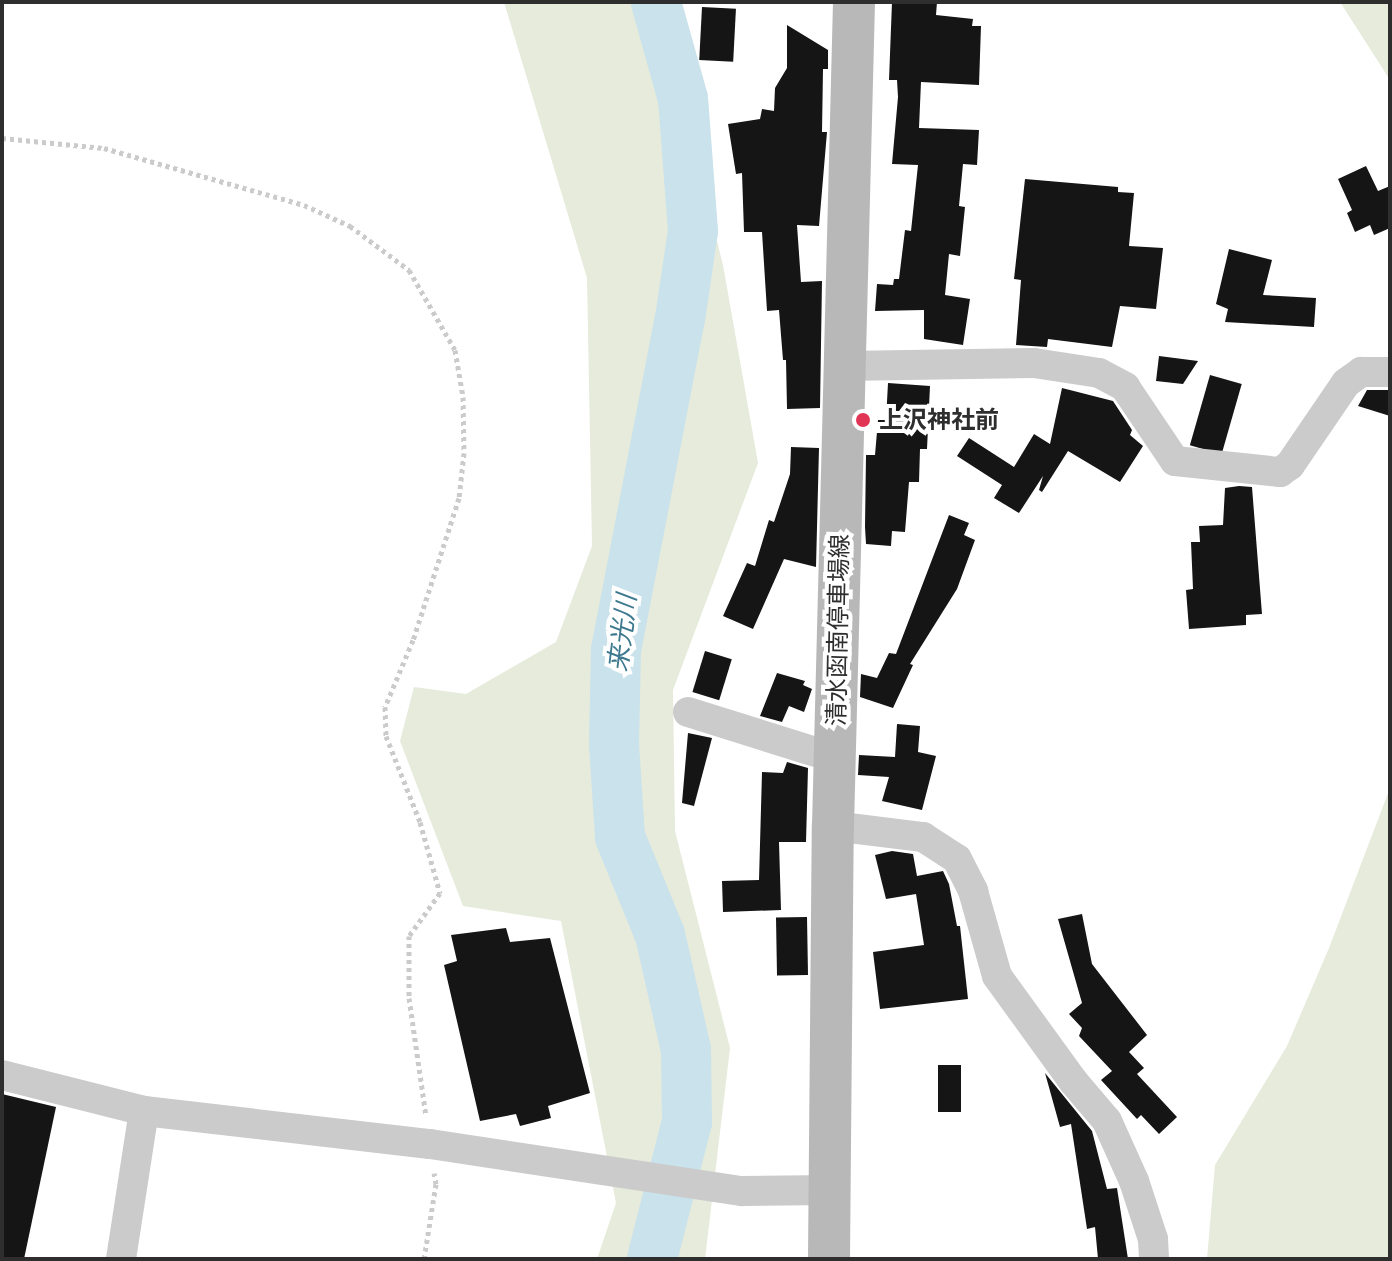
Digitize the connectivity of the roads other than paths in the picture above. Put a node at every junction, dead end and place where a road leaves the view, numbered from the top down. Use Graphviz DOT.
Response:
graph roads {
  1 [pos="854,2"];
  2 [pos="845,366"];
  3 [pos="1390,372"];
  4 [pos="688,712"];
  5 [pos="835,758"];
  6 [pos="833,826"];
  7 [pos="2,1075"];
  8 [pos="144,1111"];
  9 [pos="831,1190"];
  10 [pos="121,1259"];
  11 [pos="829,1259"];
  12 [pos="1154,1259"];
  1 -- 2 [label="main road, 清水函南停車場線"];
  2 -- 3 [label="street"];
  2 -- 5 [label="main road, 清水函南停車場線"];
  4 -- 5 [label="street"];
  5 -- 6 [label="main road, 清水函南停車場線"];
  6 -- 9 [label="main road, 清水函南停車場線"];
  6 -- 12 [label="street"];
  7 -- 8 [label="street"];
  8 -- 9 [label="street"];
  8 -- 10 [label="street"];
  9 -- 11 [label="main road, 清水函南停車場線"];
}
